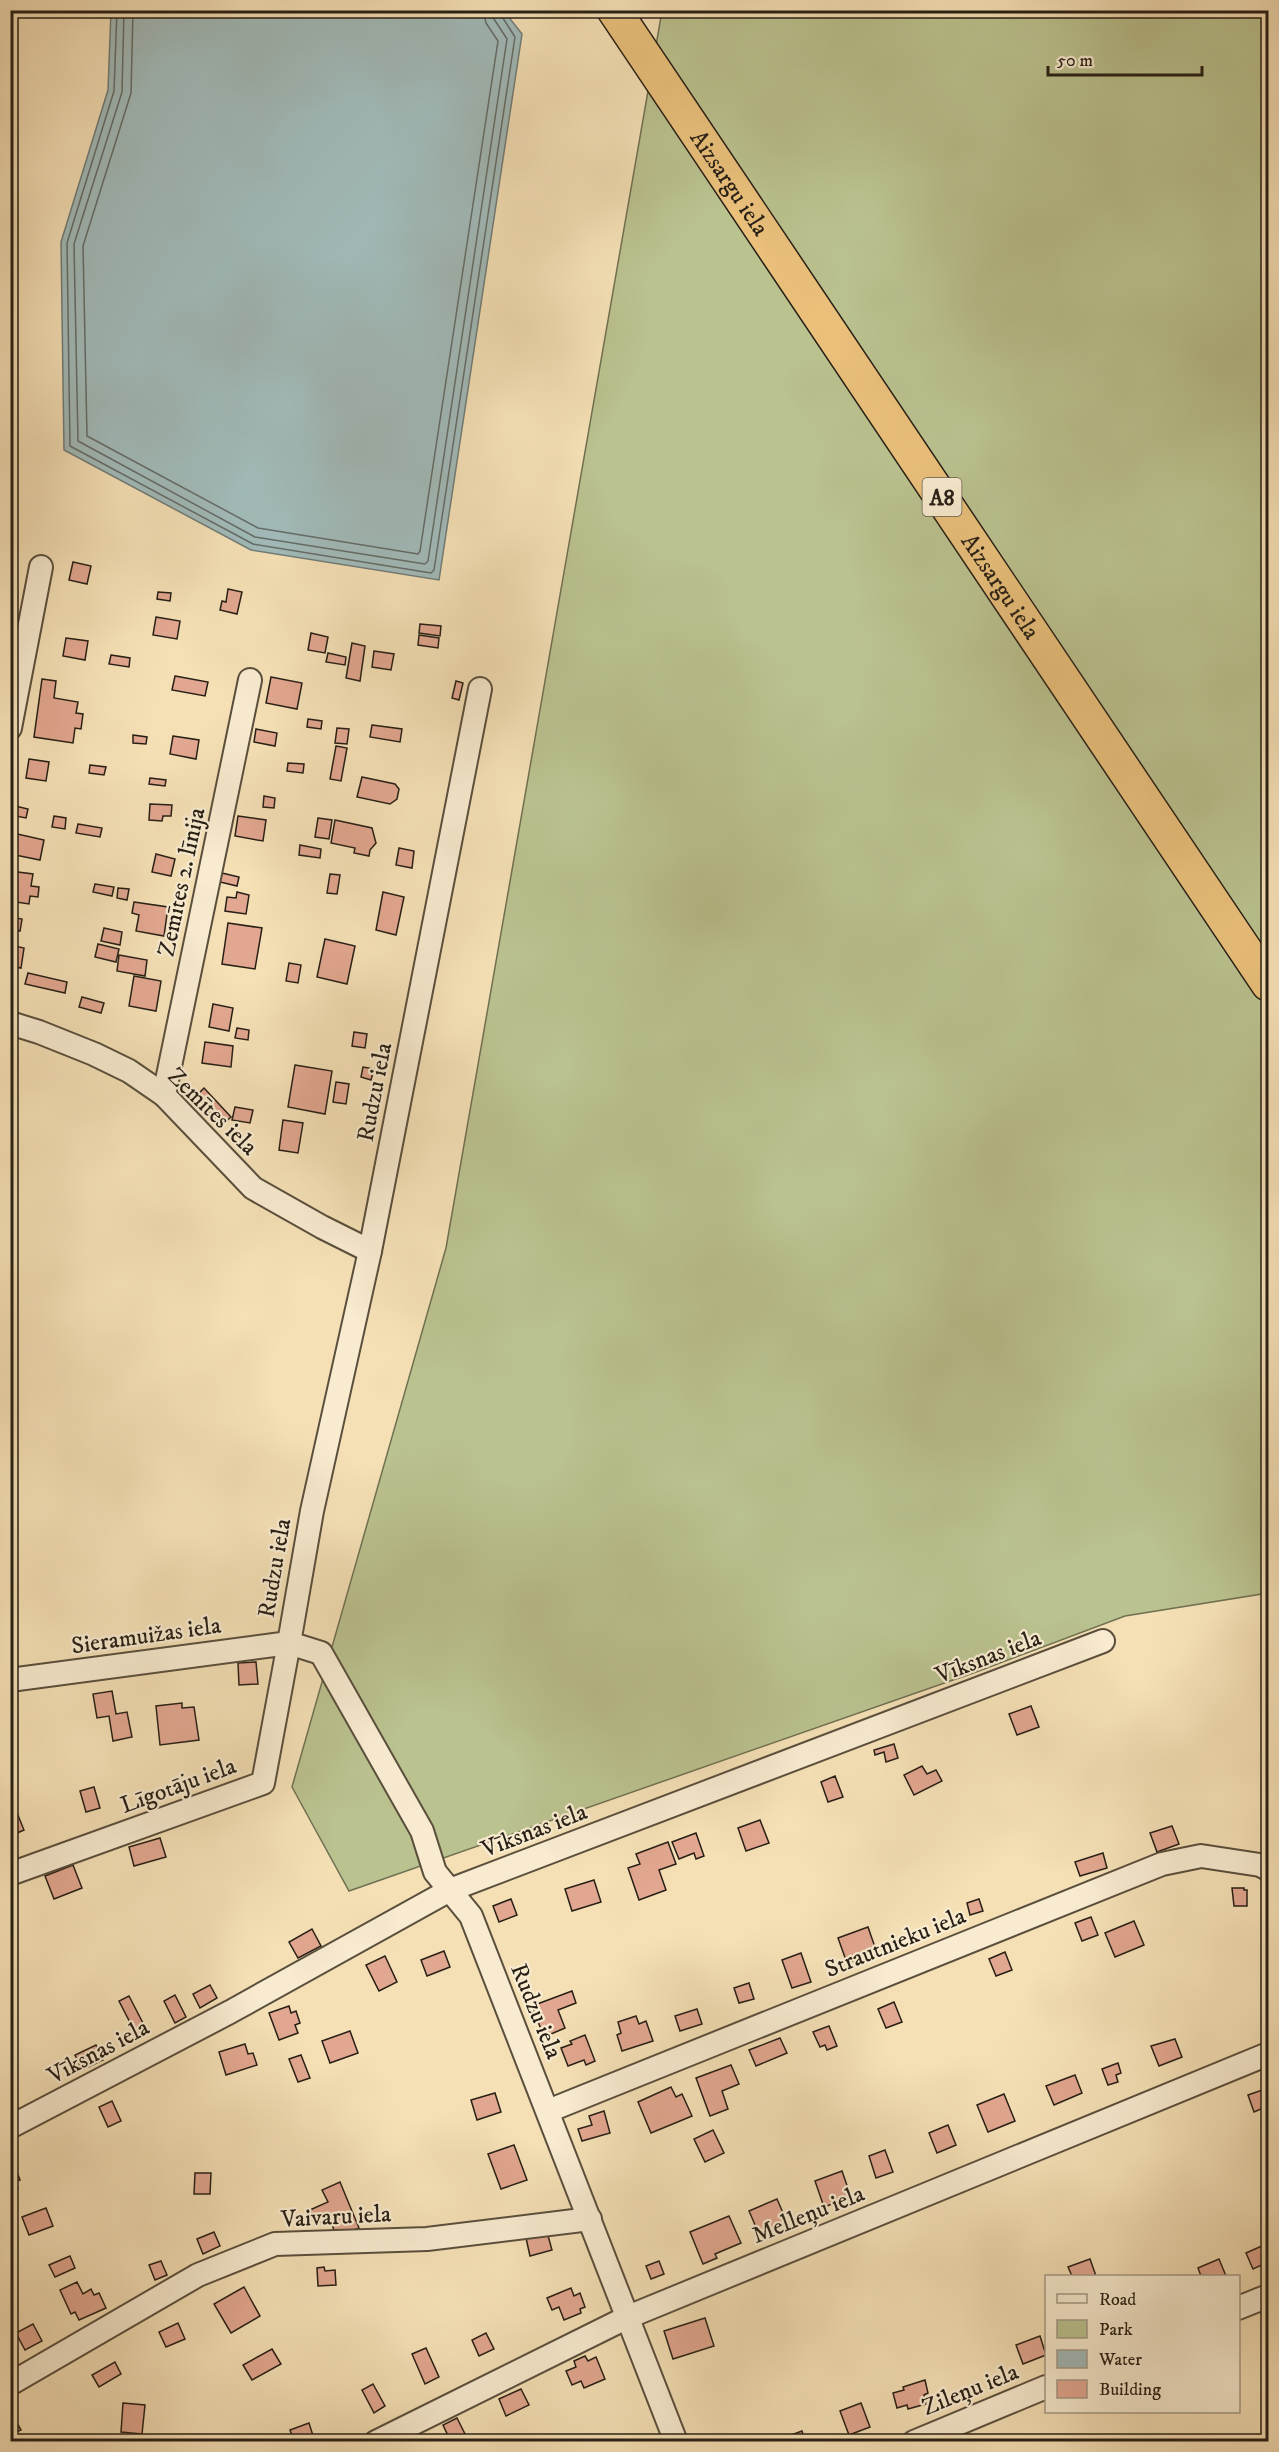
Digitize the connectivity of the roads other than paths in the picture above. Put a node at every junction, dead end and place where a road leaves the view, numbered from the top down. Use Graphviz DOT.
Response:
graph roads {
  1 [pos="614,10"];
  2 [pos="41,567"];
  3 [pos="250,680"];
  4 [pos="480,689"];
  5 [pos="10,728"];
  6 [pos="1269,984"];
  7 [pos="10,1023"];
  8 [pos="164,1095"];
  9 [pos="370,1251"];
  10 [pos="1103,1641"];
  11 [pos="289,1643"];
  12 [pos="10,1680"];
  13 [pos="1269,1869"];
  14 [pos="10,1874"];
  15 [pos="450,1890"];
  16 [pos="1269,2054"];
  17 [pos="548,2111"];
  18 [pos="10,2127"];
  19 [pos="590,2219"];
  20 [pos="1269,2296"];
  21 [pos="1240,2308"];
  22 [pos="628,2317"];
  23 [pos="10,2384"];
  24 [pos="1045,2388"];
  25 [pos="376,2442"];
  26 [pos="676,2442"];
  27 [pos="915,2442"];
  1 -- 6 [label="highway, Aizsargu iela / A8"];
  2 -- 5 [label="street"];
  3 -- 8 [label="street, Zemītes 2. līnija"];
  4 -- 9 [label="street, Rudzu iela"];
  7 -- 8 [label="street, Zemītes iela"];
  8 -- 9 [label="street, Zemītes iela"];
  9 -- 11 [label="street, Rudzu iela"];
  10 -- 15 [label="street, Vīksnas iela"];
  11 -- 12 [label="street, Sieramuižas iela"];
  11 -- 14 [label="street, Līgotāju iela"];
  11 -- 15 [label="street, Rudzu iela"];
  13 -- 17 [label="street, Strautnieku iela"];
  15 -- 17 [label="street, Rudzu iela"];
  15 -- 18 [label="street, Vīksnas iela"];
  16 -- 22 [label="street, Melleņu iela"];
  17 -- 19 [label="street, Rudzu iela"];
  19 -- 22 [label="street, Rudzu iela"];
  19 -- 23 [label="street, Vaivaru iela"];
  20 -- 21 [label="street"];
  22 -- 25 [label="street, Melleņu iela"];
  22 -- 26 [label="street, Rudzu iela"];
  24 -- 27 [label="street, Zileņu iela"];
}
